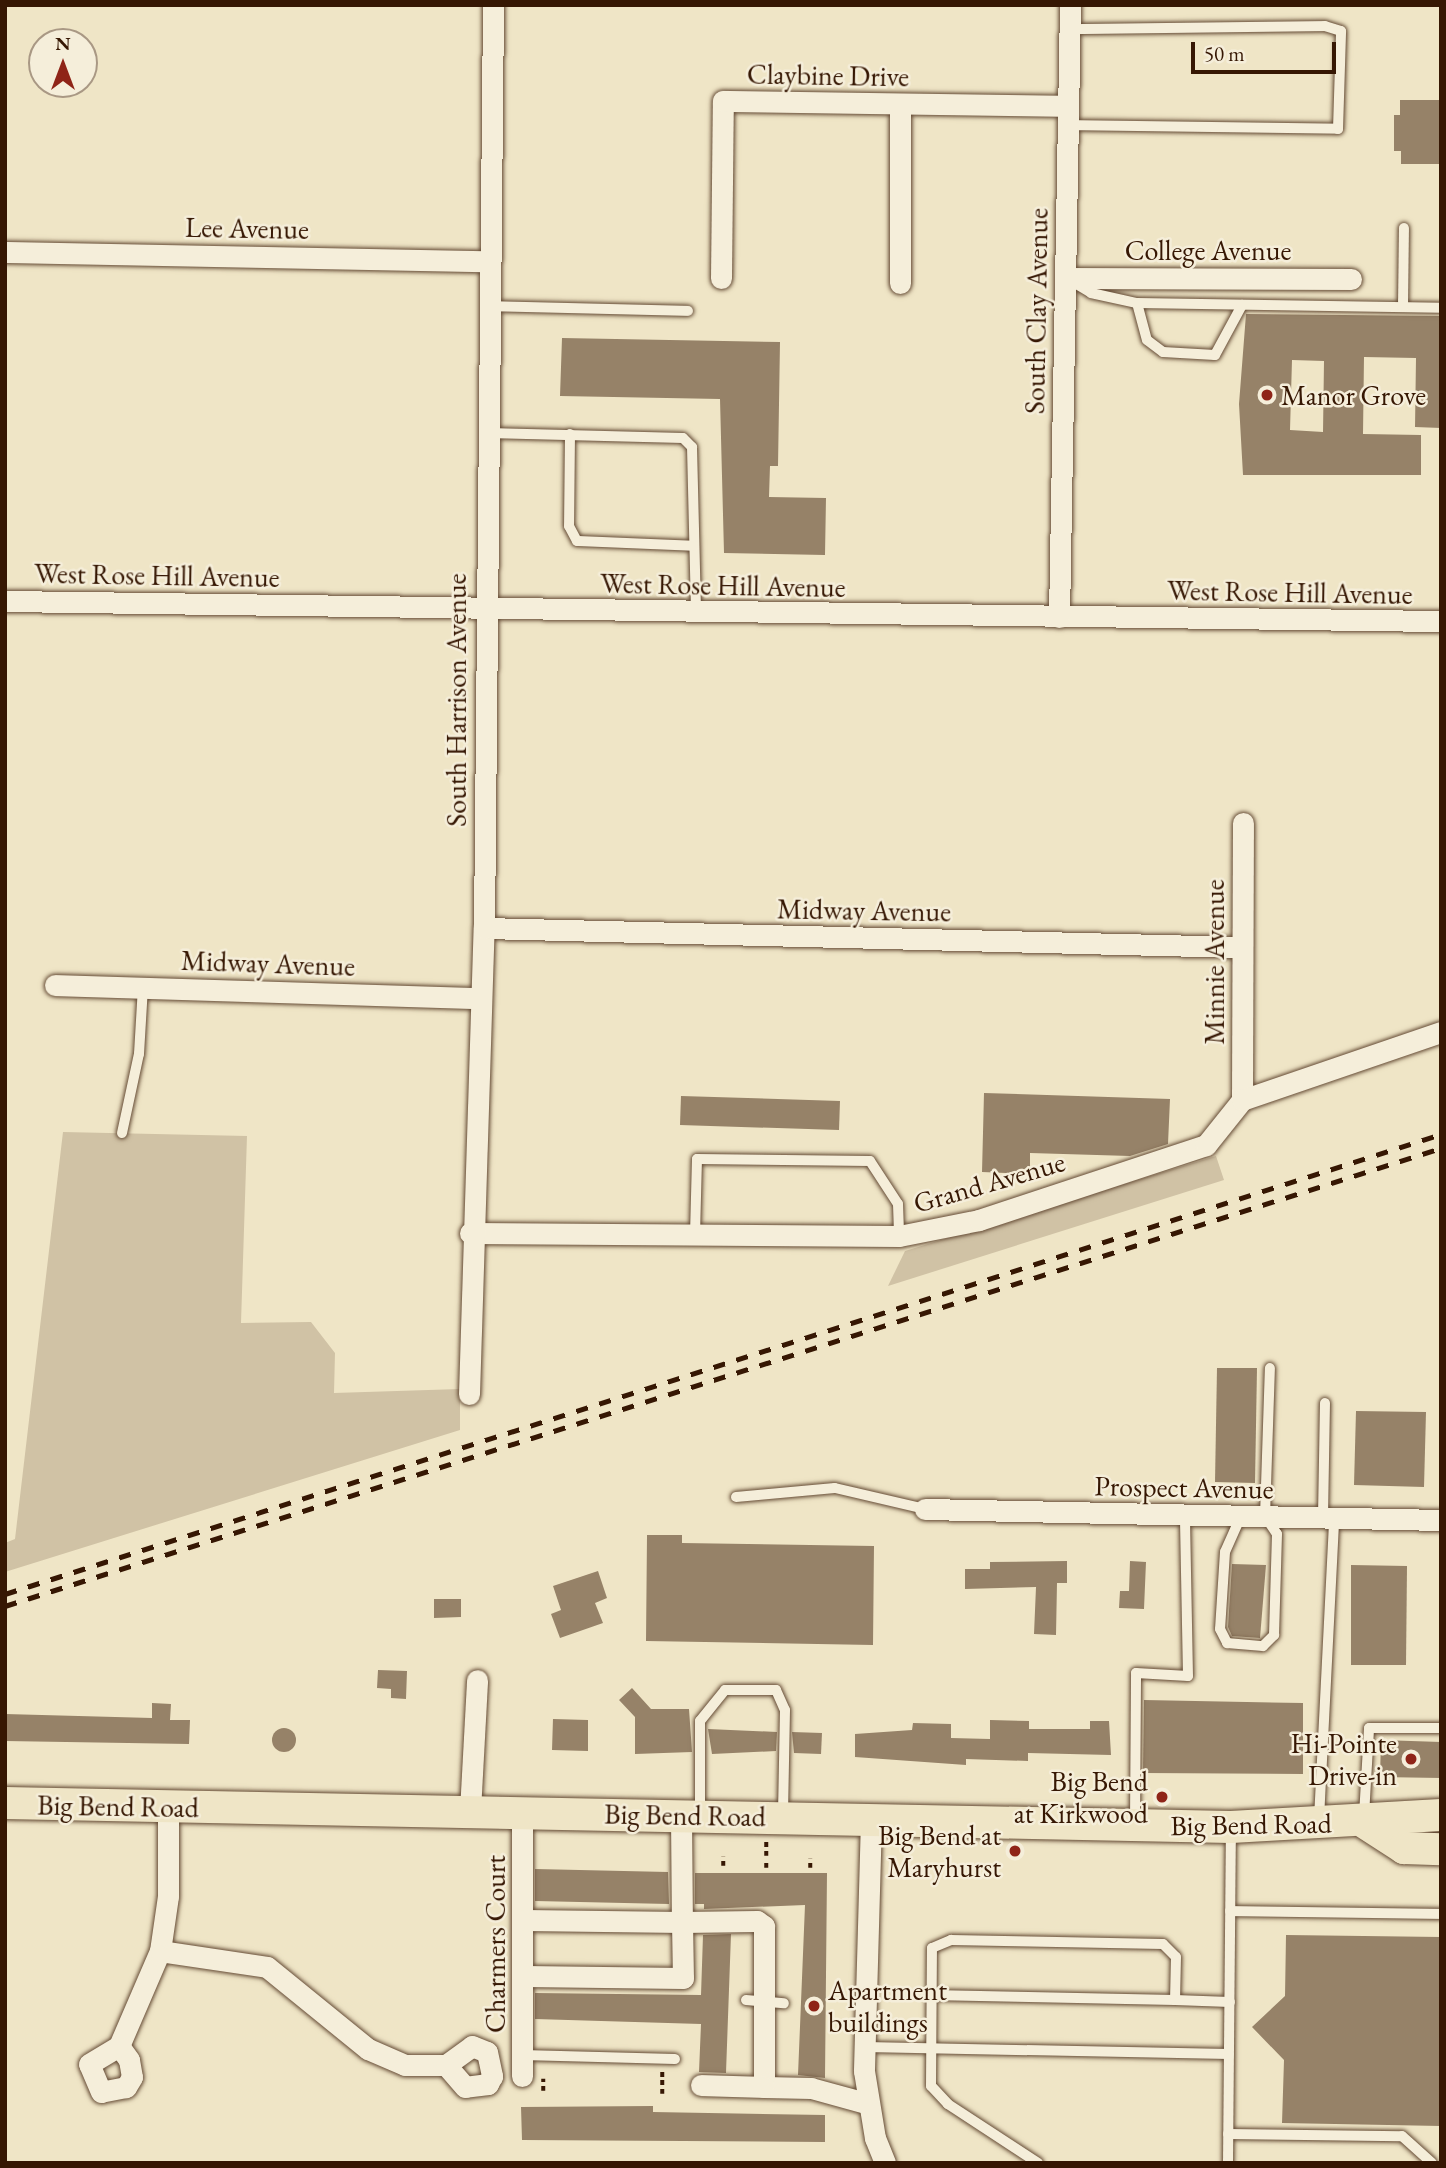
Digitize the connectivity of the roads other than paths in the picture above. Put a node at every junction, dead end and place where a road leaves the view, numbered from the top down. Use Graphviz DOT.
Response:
graph roads {
  1 [pos="493,5"];
  2 [pos="1070,5"];
  3 [pos="1069,29"];
  4 [pos="900,104"];
  5 [pos="1067,116"];
  6 [pos="1404,228"];
  7 [pos="5,252"];
  8 [pos="487,261"];
  9 [pos="721,278"];
  10 [pos="1065,278"];
  11 [pos="1341,279"];
  12 [pos="900,283"];
  13 [pos="1137,303"];
  14 [pos="1242,305"];
  15 [pos="486,306"];
  16 [pos="1330,306"];
  17 [pos="1403,307"];
  18 [pos="1441,307"];
  19 [pos="688,311"];
  20 [pos="485,433"];
  21 [pos="570,434"];
  22 [pos="694,546"];
  23 [pos="5,601"];
  24 [pos="483,610"];
  25 [pos="696,612"];
  26 [pos="1059,617"];
  27 [pos="1441,621"];
  28 [pos="1243,823"];
  29 [pos="484,928"];
  30 [pos="1242,947"];
  31 [pos="55,985"];
  32 [pos="143,987"];
  33 [pos="478,998"];
  34 [pos="1441,1032"];
  35 [pos="1242,1100"];
  36 [pos="122,1133"];
  37 [pos="470,1233"];
  38 [pos="695,1235"];
  39 [pos="899,1236"];
  40 [pos="1270,1367"];
  41 [pos="469,1394"];
  42 [pos="1325,1403"];
  43 [pos="736,1497"];
  44 [pos="925,1509"];
  45 [pos="1185,1514"];
  46 [pos="1241,1516"];
  47 [pos="1265,1516"];
  48 [pos="1328,1518"];
  49 [pos="1441,1520"];
  50 [pos="477,1680"];
  51 [pos="1441,1728"];
  52 [pos="5,1803"];
  53 [pos="168,1807"];
  54 [pos="470,1811"];
  55 [pos="522,1813"];
  56 [pos="690,1815"];
  57 [pos="1441,1815"];
  58 [pos="871,1819"];
  59 [pos="1364,1822"];
  60 [pos="1319,1824"];
  61 [pos="1135,1825"];
  62 [pos="1231,1827"];
  63 [pos="775,1828"];
  64 [pos="1441,1849"];
  65 [pos="1230,1911"];
  66 [pos="1441,1914"];
  67 [pos="523,1920"];
  68 [pos="682,1922"];
  69 [pos="160,1951"];
  70 [pos="524,1976"];
  71 [pos="931,1995"];
  72 [pos="1175,2000"];
  73 [pos="1230,2002"];
  74 [pos="118,2046"];
  75 [pos="865,2047"];
  76 [pos="930,2048"];
  77 [pos="1229,2054"];
  78 [pos="675,2059"];
  79 [pos="446,2065"];
  80 [pos="522,2066"];
  81 [pos="701,2085"];
  82 [pos="764,2087"];
  83 [pos="869,2104"];
  84 [pos="1228,2133"];
  85 [pos="885,2163"];
  86 [pos="1038,2163"];
  87 [pos="1228,2163"];
  88 [pos="1432,2163"];
  1 -- 8 [label="street, South Harrison Avenue"];
  2 -- 3 [label="street, South Clay Avenue"];
  3 -- 5 [label="street, South Clay Avenue"];
  3 -- 5 [label="lane"];
  4 -- 5 [label="street, Claybine Drive"];
  4 -- 9 [label="street, Claybine Drive"];
  4 -- 12 [label="street"];
  5 -- 10 [label="street, South Clay Avenue"];
  6 -- 17 [label="lane"];
  7 -- 8 [label="street, Lee Avenue"];
  8 -- 15 [label="street, South Harrison Avenue"];
  10 -- 11 [label="street, College Avenue"];
  10 -- 13 [label="lane"];
  10 -- 26 [label="street, South Clay Avenue"];
  11 -- 16 [label="lane"];
  13 -- 14 [label="lane"];
  13 -- 14 [label="lane"];
  14 -- 16 [label="lane"];
  15 -- 19 [label="lane"];
  15 -- 20 [label="street, South Harrison Avenue"];
  16 -- 17 [label="lane"];
  17 -- 18 [label="lane"];
  20 -- 21 [label="lane"];
  20 -- 24 [label="street, South Harrison Avenue"];
  21 -- 22 [label="lane"];
  21 -- 22 [label="lane"];
  22 -- 25 [label="lane"];
  23 -- 24 [label="street, West Rose Hill Avenue"];
  24 -- 25 [label="street, West Rose Hill Avenue"];
  24 -- 29 [label="street, South Harrison Avenue"];
  25 -- 26 [label="street, West Rose Hill Avenue"];
  26 -- 27 [label="street, West Rose Hill Avenue"];
  28 -- 30 [label="street, Minnie Avenue"];
  29 -- 30 [label="street, Midway Avenue"];
  29 -- 33 [label="street, South Harrison Avenue"];
  30 -- 35 [label="street, Minnie Avenue"];
  31 -- 32 [label="street, Midway Avenue"];
  32 -- 33 [label="street, Midway Avenue"];
  32 -- 36 [label="lane"];
  33 -- 37 [label="street, South Harrison Avenue"];
  34 -- 35 [label="street"];
  35 -- 39 [label="street, Grand Avenue"];
  37 -- 38 [label="street, Grand Avenue"];
  37 -- 41 [label="street, South Harrison Avenue"];
  38 -- 39 [label="street, Grand Avenue"];
  38 -- 39 [label="lane"];
  40 -- 47 [label="lane"];
  42 -- 48 [label="lane"];
  43 -- 44 [label="lane"];
  44 -- 45 [label="street, Prospect Avenue"];
  45 -- 46 [label="street, Prospect Avenue"];
  45 -- 61 [label="lane"];
  46 -- 47 [label="street, Prospect Avenue"];
  46 -- 47 [label="lane"];
  47 -- 48 [label="street, Prospect Avenue"];
  48 -- 49 [label="street, Prospect Avenue"];
  48 -- 60 [label="lane"];
  50 -- 54 [label="street"];
  51 -- 59 [label="lane"];
  52 -- 53 [label="main road, Big Bend Road"];
  53 -- 54 [label="main road, Big Bend Road"];
  53 -- 69 [label="street"];
  54 -- 55 [label="main road, Big Bend Road"];
  55 -- 56 [label="main road, Big Bend Road"];
  55 -- 67 [label="street, Charmers Court"];
  56 -- 63 [label="main road, Big Bend Road"];
  56 -- 63 [label="lane"];
  56 -- 68 [label="street"];
  57 -- 59 [label="main road, Big Bend Road"];
  58 -- 61 [label="main road, Big Bend Road"];
  58 -- 63 [label="main road, Big Bend Road"];
  58 -- 75 [label="street"];
  59 -- 60 [label="main road, Big Bend Road"];
  59 -- 64 [label="main road, Big Bend Road"];
  60 -- 62 [label="main road, Big Bend Road"];
  61 -- 62 [label="main road, Big Bend Road"];
  62 -- 65 [label="lane"];
  65 -- 66 [label="lane"];
  65 -- 73 [label="lane"];
  67 -- 68 [label="street"];
  67 -- 70 [label="street, Charmers Court"];
  68 -- 70 [label="street"];
  68 -- 82 [label="street"];
  69 -- 74 [label="street"];
  69 -- 79 [label="street"];
  70 -- 80 [label="street, Charmers Court"];
  71 -- 72 [label="lane"];
  71 -- 72 [label="lane"];
  71 -- 76 [label="lane"];
  72 -- 73 [label="lane"];
  73 -- 77 [label="lane"];
  75 -- 76 [label="lane"];
  75 -- 83 [label="street"];
  76 -- 77 [label="lane"];
  76 -- 86 [label="lane"];
  77 -- 84 [label="lane"];
  78 -- 80 [label="lane"];
  81 -- 82 [label="street"];
  82 -- 83 [label="street"];
  83 -- 85 [label="street"];
  84 -- 87 [label="lane"];
  84 -- 88 [label="lane"];
}
